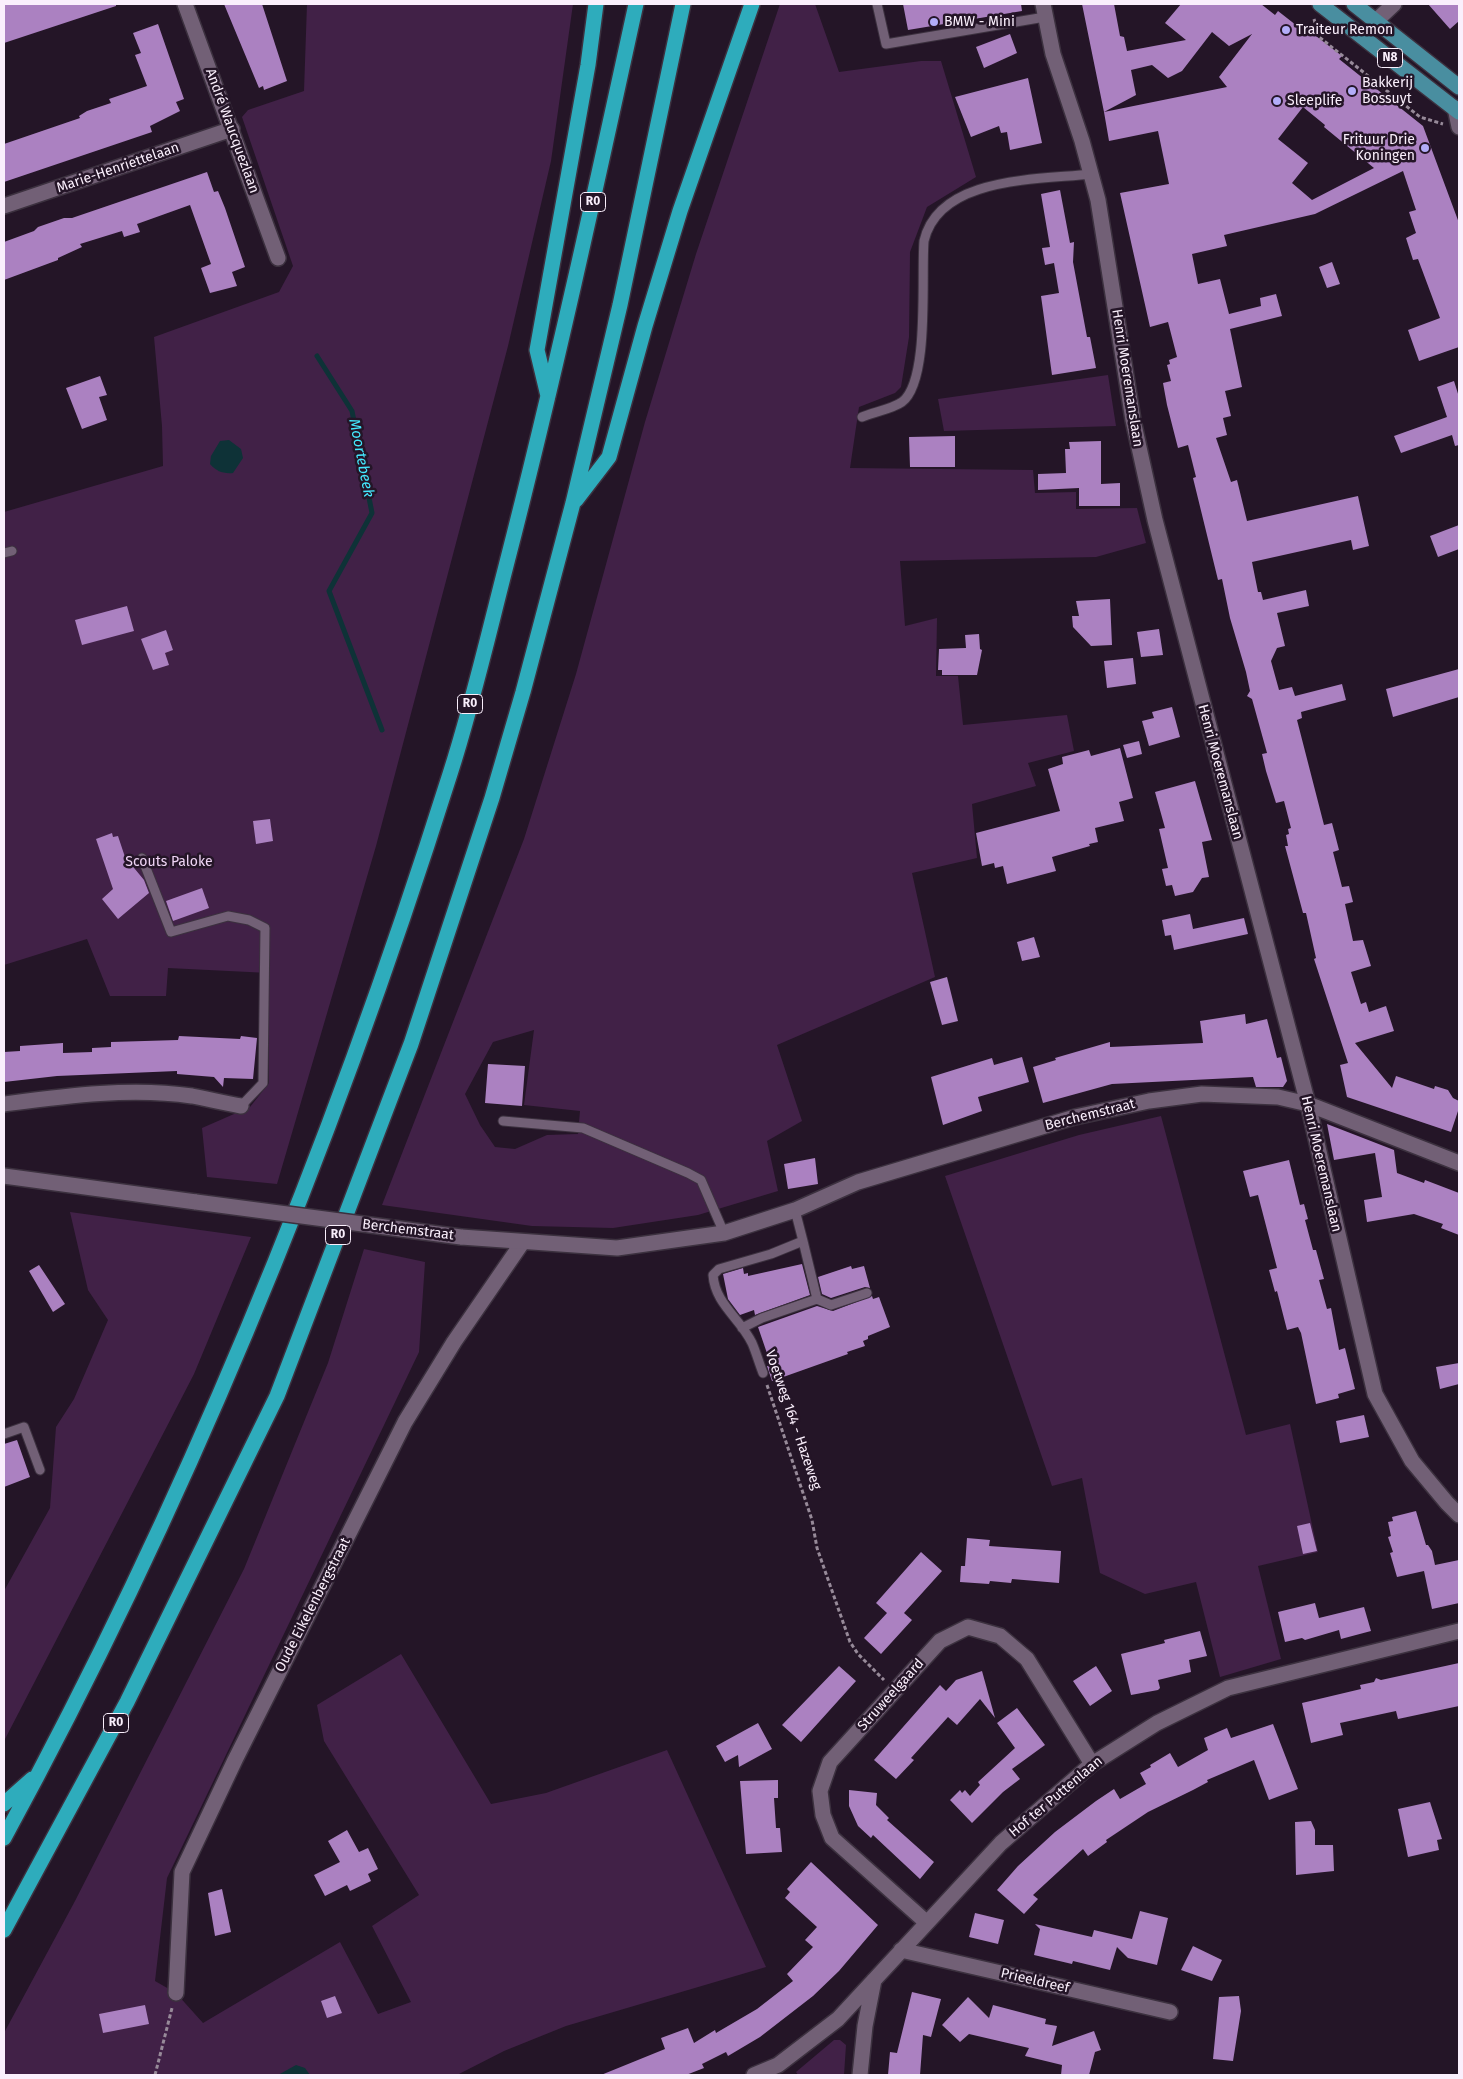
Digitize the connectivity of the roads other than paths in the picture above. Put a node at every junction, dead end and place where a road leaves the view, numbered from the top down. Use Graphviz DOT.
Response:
graph roads {
  1 [pos="185,4"];
  2 [pos="596,4"];
  3 [pos="636,4"];
  4 [pos="683,4"];
  5 [pos="752,4"];
  6 [pos="877,4"];
  7 [pos="1354,4"];
  8 [pos="1394,4"];
  9 [pos="1316,9"];
  10 [pos="1044,10"];
  11 [pos="1376,21"];
  12 [pos="1459,87"];
  13 [pos="1457,110"];
  14 [pos="1454,127"];
  15 [pos="232,130"];
  16 [pos="1091,174"];
  17 [pos="4,206"];
  18 [pos="278,258"];
  19 [pos="549,400"];
  20 [pos="862,417"];
  21 [pos="573,503"];
  22 [pos="142,858"];
  23 [pos="4,1104"];
  24 [pos="1308,1104"];
  25 [pos="240,1106"];
  26 [pos="503,1121"];
  27 [pos="1459,1163"];
  28 [pos="4,1176"];
  29 [pos="795,1210"];
  30 [pos="724,1233"];
  31 [pos="803,1241"];
  32 [pos="522,1243"];
  33 [pos="868,1293"];
  34 [pos="818,1299"];
  35 [pos="742,1328"];
  36 [pos="762,1373"];
  37 [pos="4,1434"];
  38 [pos="40,1470"];
  39 [pos="1459,1514"];
  40 [pos="1459,1631"];
  41 [pos="1092,1764"];
  42 [pos="40,1771"];
  43 [pos="4,1804"];
  44 [pos="4,1838"];
  45 [pos="926,1922"];
  46 [pos="4,1930"];
  47 [pos="901,1950"];
  48 [pos="874,1980"];
  49 [pos="176,1993"];
  50 [pos="1170,2012"];
  51 [pos="754,2075"];
  52 [pos="860,2075"];
  1 -- 15 [label="street, André Waucquezlaan"];
  2 -- 19 [label="highway"];
  3 -- 19 [label="highway, R0"];
  4 -- 21 [label="highway, R0"];
  5 -- 21 [label="highway"];
  6 -- 10 [label="lane"];
  7 -- 11 [label="main road, N8"];
  8 -- 11 [label="street"];
  9 -- 13 [label="main road, N8"];
  10 -- 16 [label="street, Henri Moeremanslaan"];
  11 -- 12 [label="main road, N8"];
  13 -- 14 [label="street"];
  15 -- 17 [label="street, Marie-Henriettelaan"];
  15 -- 18 [label="street, André Waucquezlaan"];
  16 -- 20 [label="lane"];
  16 -- 24 [label="street, Henri Moeremanslaan"];
  19 -- 42 [label="highway, R0"];
  21 -- 46 [label="highway, R0"];
  22 -- 25 [label="lane"];
  23 -- 25 [label="street"];
  24 -- 27 [label="street, Berchemstraat"];
  24 -- 29 [label="street, Berchemstraat"];
  24 -- 39 [label="street, Henri Moeremanslaan"];
  26 -- 30 [label="lane"];
  28 -- 32 [label="street, Berchemstraat, bridge"];
  29 -- 30 [label="street, Berchemstraat"];
  29 -- 31 [label="lane"];
  30 -- 32 [label="street, Berchemstraat"];
  31 -- 34 [label="lane"];
  31 -- 35 [label="lane, Voetweg 164 - Hazeweg"];
  32 -- 49 [label="street, Oude Eikelenbergstraat"];
  33 -- 34 [label="lane"];
  34 -- 35 [label="lane"];
  35 -- 36 [label="lane, Voetweg 164 - Hazeweg"];
  37 -- 38 [label="lane"];
  40 -- 41 [label="street, Hof ter Puttenlaan"];
  41 -- 45 [label="street, Hof ter Puttenlaan"];
  41 -- 45 [label="street, Struweelgaard"];
  42 -- 43 [label="highway"];
  42 -- 44 [label="highway, R0"];
  45 -- 47 [label="street, Hof ter Puttenlaan"];
  47 -- 48 [label="street, Hof ter Puttenlaan"];
  47 -- 50 [label="street, Prieeldreef"];
  48 -- 51 [label="street, Hof ter Puttenlaan"];
  48 -- 52 [label="street"];
}
